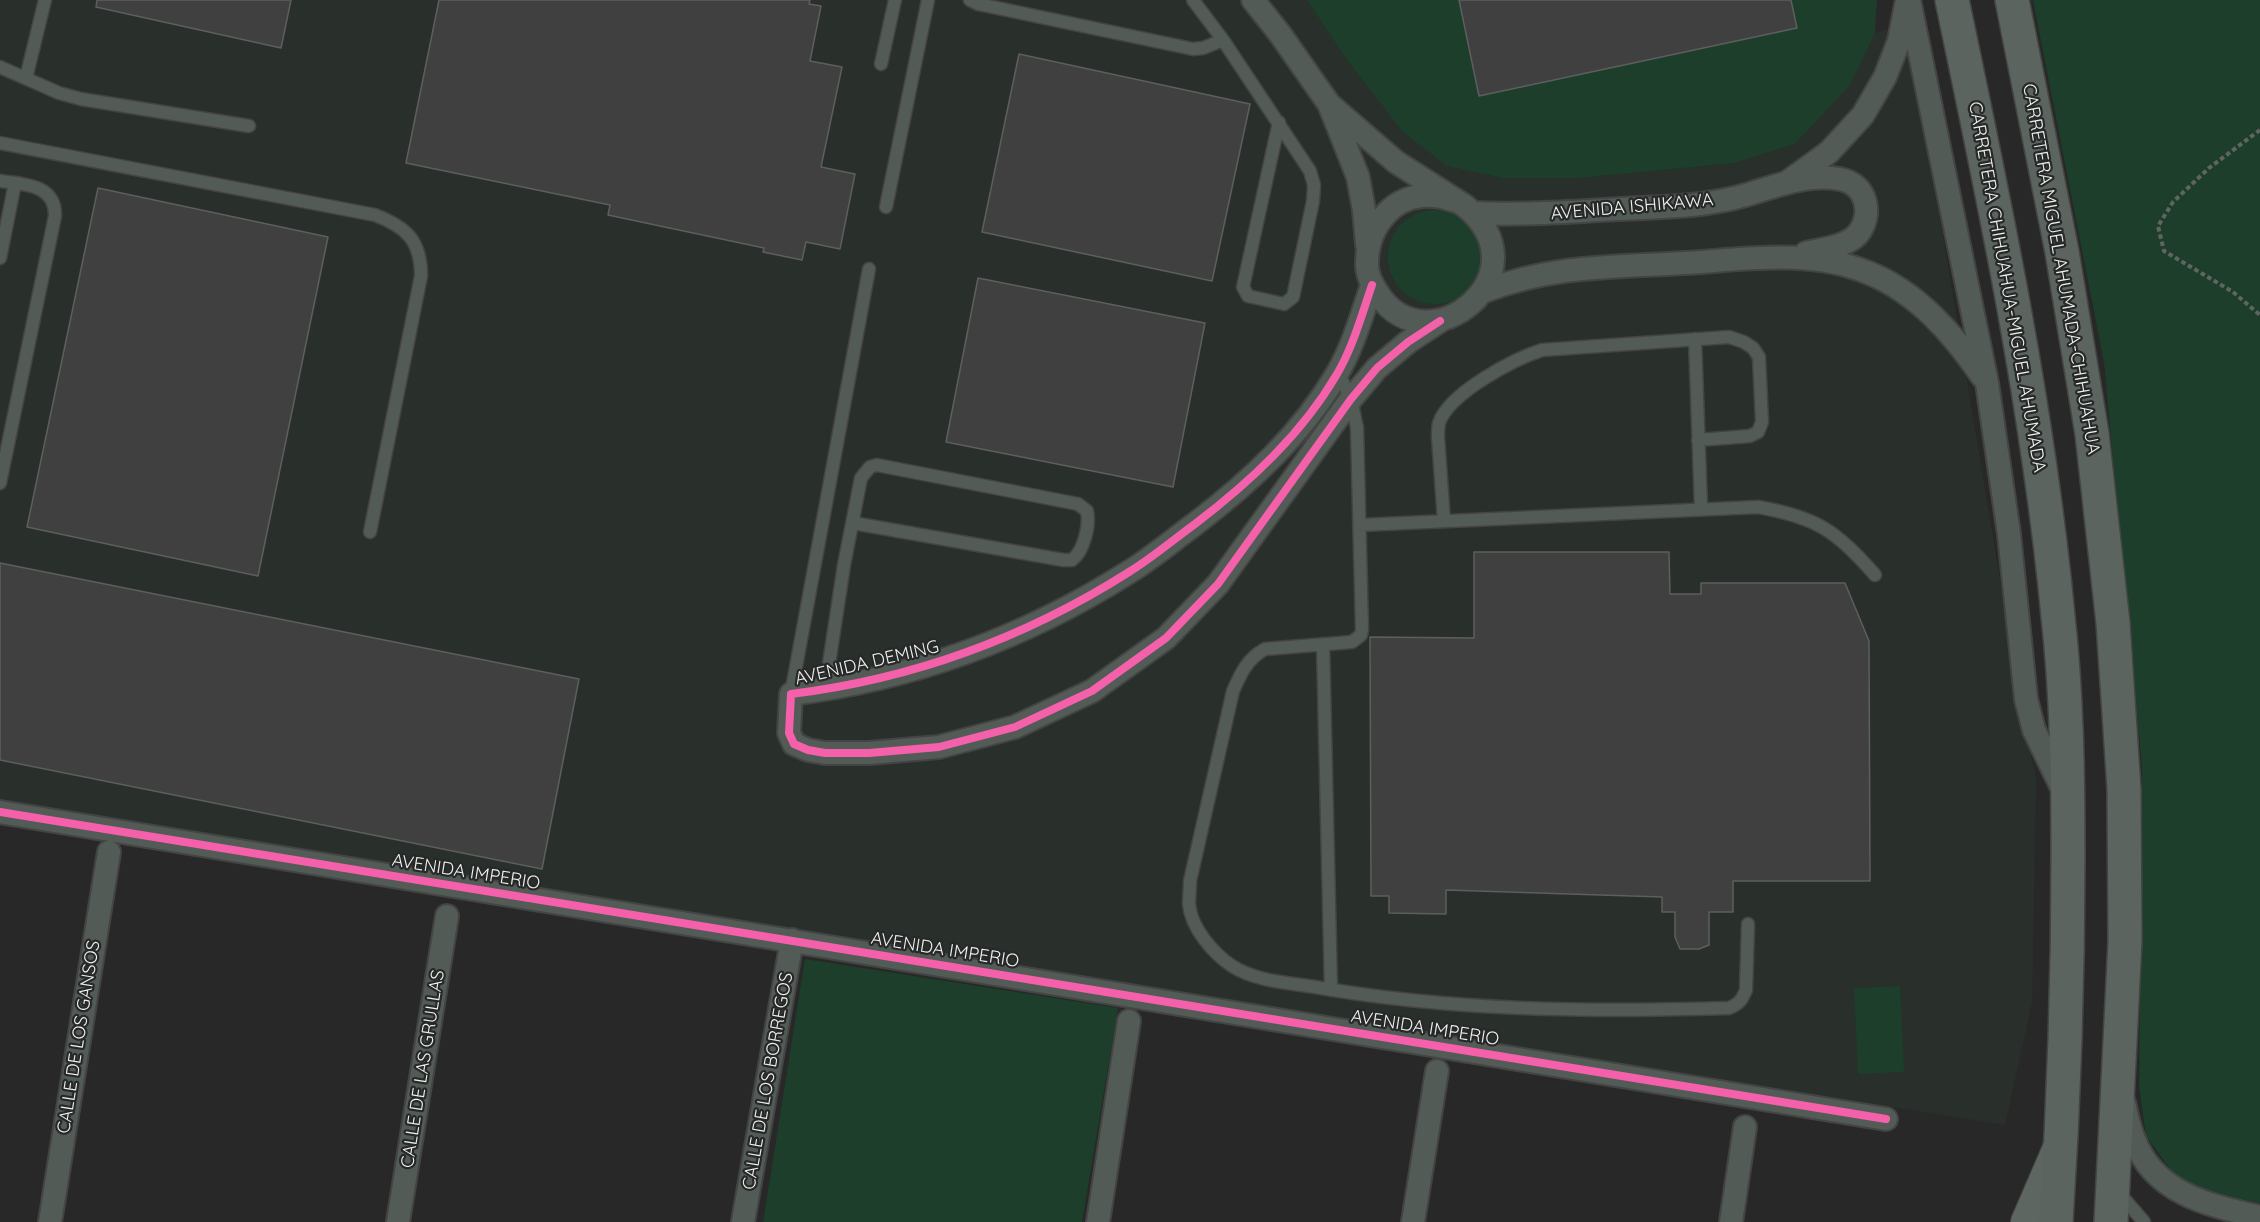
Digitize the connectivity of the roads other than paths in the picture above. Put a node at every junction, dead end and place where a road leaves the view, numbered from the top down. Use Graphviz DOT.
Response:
graph roads {
  1 [pos="45,0"];
  2 [pos="895,0"];
  3 [pos="928,0"];
  4 [pos="970,0"];
  5 [pos="1193,0"];
  6 [pos="1254,0"];
  7 [pos="1908,0"];
  8 [pos="1952,0"];
  9 [pos="2013,0"];
  10 [pos="1223,40"];
  11 [pos="881,64"];
  12 [pos="0,68"];
  13 [pos="26,78"];
  14 [pos="1329,104"];
  15 [pos="1279,122"];
  16 [pos="249,126"];
  17 [pos="0,143"];
  18 [pos="0,182"];
  19 [pos="1788,182"];
  20 [pos="15,183"];
  21 [pos="886,207"];
  22 [pos="1464,207"];
  23 [pos="1367,248"];
  24 [pos="1793,257"];
  25 [pos="0,258"];
  26 [pos="869,269"];
  27 [pos="1372,285"];
  28 [pos="1485,291"];
  29 [pos="1440,321"];
  30 [pos="1695,339"];
  31 [pos="1338,372"];
  32 [pos="1987,384"];
  33 [pos="1351,399"];
  34 [pos="1698,440"];
  35 [pos="0,483"];
  36 [pos="1701,508"];
  37 [pos="1443,520"];
  38 [pos="853,523"];
  39 [pos="1361,525"];
  40 [pos="370,532"];
  41 [pos="1875,575"];
  42 [pos="1323,644"];
  43 [pos="825,690"];
  44 [pos="791,694"];
  45 [pos="2068,799"];
  46 [pos="0,812"];
  47 [pos="109,852"];
  48 [pos="447,916"];
  49 [pos="1748,924"];
  50 [pos="792,940"];
  51 [pos="1331,990"];
  52 [pos="1129,1022"];
  53 [pos="1437,1071"];
  54 [pos="2118,1081"];
  55 [pos="1886,1119"];
  56 [pos="1745,1127"];
  57 [pos="2061,1144"];
  58 [pos="2113,1185"];
  59 [pos="2260,1217"];
  60 [pos="50,1222"];
  61 [pos="399,1222"];
  62 [pos="743,1222"];
  63 [pos="1098,1222"];
  64 [pos="1413,1222"];
  65 [pos="1731,1222"];
  66 [pos="2027,1222"];
  67 [pos="2056,1222"];
  68 [pos="2111,1222"];
  69 [pos="2144,1222"];
  1 -- 13 [label="lane"];
  2 -- 11 [label="lane"];
  3 -- 21 [label="lane"];
  4 -- 10 [label="lane"];
  5 -- 10 [label="lane"];
  6 -- 14 [label="street"];
  7 -- 19 [label="street"];
  7 -- 32 [label="street"];
  8 -- 45 [label="main road, CARRETERA CHIHUAHUA-MIGUEL AHUMADA"];
  9 -- 54 [label="main road, CARRETERA MIGUEL AHUMADA-CHIHUAHUA"];
  10 -- 15 [label="lane"];
  12 -- 13 [label="lane"];
  13 -- 16 [label="lane"];
  14 -- 22 [label="street"];
  14 -- 23 [label="street"];
  15 -- 15 [label="lane"];
  17 -- 40 [label="lane"];
  18 -- 20 [label="lane"];
  19 -- 22 [label="street, AVENIDA ISHIKAWA"];
  19 -- 24 [label="street"];
  20 -- 25 [label="lane"];
  20 -- 35 [label="lane"];
  22 -- 23 [label="street, AVENIDA ISHIKAWA"];
  22 -- 28 [label="street"];
  23 -- 27 [label="street"];
  24 -- 28 [label="street"];
  24 -- 32 [label="street"];
  26 -- 44 [label="lane"];
  27 -- 29 [label="street"];
  27 -- 31 [label="street, AVENIDA DEMING"];
  28 -- 29 [label="street"];
  29 -- 33 [label="street, AVENIDA DEMING"];
  30 -- 34 [label="lane"];
  30 -- 34 [label="lane"];
  30 -- 37 [label="lane"];
  31 -- 33 [label="lane"];
  31 -- 43 [label="street, AVENIDA DEMING"];
  32 -- 45 [label="street"];
  33 -- 39 [label="lane"];
  33 -- 44 [label="street, AVENIDA DEMING"];
  34 -- 36 [label="lane"];
  36 -- 37 [label="lane"];
  36 -- 41 [label="lane"];
  37 -- 39 [label="lane"];
  38 -- 38 [label="lane"];
  38 -- 43 [label="lane"];
  39 -- 42 [label="lane"];
  42 -- 51 [label="lane"];
  42 -- 51 [label="lane"];
  43 -- 44 [label="street, AVENIDA DEMING"];
  45 -- 57 [label="main road, CARRETERA CHIHUAHUA-MIGUEL AHUMADA"];
  46 -- 50 [label="street, AVENIDA IMPERIO"];
  47 -- 60 [label="street, CALLE DE LOS GANSOS"];
  48 -- 61 [label="street, CALLE DE LAS GRULLAS"];
  49 -- 51 [label="lane"];
  50 -- 55 [label="street, AVENIDA IMPERIO"];
  50 -- 62 [label="street, CALLE DE LOS BORREGOS"];
  52 -- 63 [label="street"];
  53 -- 64 [label="street"];
  54 -- 58 [label="main road, CARRETERA MIGUEL AHUMADA-CHIHUAHUA"];
  54 -- 59 [label="street"];
  56 -- 65 [label="street"];
  57 -- 66 [label="street"];
  57 -- 67 [label="main road, CARRETERA CHIHUAHUA-MIGUEL AHUMADA"];
  58 -- 68 [label="main road, CARRETERA MIGUEL AHUMADA-CHIHUAHUA"];
  58 -- 69 [label="lane"];
}
